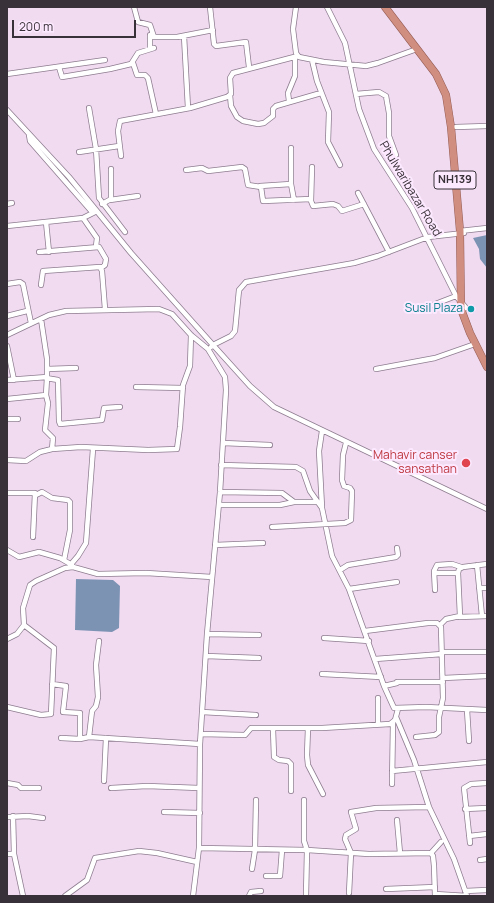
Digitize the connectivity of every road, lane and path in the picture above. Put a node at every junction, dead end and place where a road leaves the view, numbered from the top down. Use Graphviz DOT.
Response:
graph roads {
  1 [pos="134,7"];
  2 [pos="210,7"];
  3 [pos="296,7"];
  4 [pos="327,7"];
  5 [pos="385,7"];
  6 [pos="391,7"];
  7 [pos="213,30"];
  8 [pos="150,35"];
  9 [pos="184,36"];
  10 [pos="410,36"];
  11 [pos="417,50"];
  12 [pos="296,57"];
  13 [pos="105,60"];
  14 [pos="312,60"];
  15 [pos="131,61"];
  16 [pos="350,64"];
  17 [pos="59,67"];
  18 [pos="249,68"];
  19 [pos="7,74"];
  20 [pos="321,93"];
  21 [pos="356,94"];
  22 [pos="230,95"];
  23 [pos="289,101"];
  24 [pos="89,108"];
  25 [pos="188,108"];
  26 [pos="7,110"];
  27 [pos="156,114"];
  28 [pos="487,126"];
  29 [pos="456,127"];
  30 [pos="119,146"];
  31 [pos="291,148"];
  32 [pos="96,149"];
  33 [pos="80,152"];
  34 [pos="396,155"];
  35 [pos="121,156"];
  36 [pos="340,165"];
  37 [pos="312,167"];
  38 [pos="110,169"];
  39 [pos="186,170"];
  40 [pos="291,184"];
  41 [pos="458,185"];
  42 [pos="260,186"];
  43 [pos="358,193"];
  44 [pos="138,196"];
  45 [pos="311,199"];
  46 [pos="110,200"];
  47 [pos="294,200"];
  48 [pos="102,204"];
  49 [pos="364,204"];
  50 [pos="95,212"];
  51 [pos="83,218"];
  52 [pos="46,222"];
  53 [pos="7,226"];
  54 [pos="487,228"];
  55 [pos="125,232"];
  56 [pos="462,232"];
  57 [pos="428,237"];
  58 [pos="96,246"];
  59 [pos="39,252"];
  60 [pos="49,252"];
  61 [pos="389,252"];
  62 [pos="101,268"];
  63 [pos="7,284"];
  64 [pos="41,285"];
  65 [pos="458,299"];
  66 [pos="430,306"];
  67 [pos="466,308"];
  68 [pos="105,309"];
  69 [pos="27,311"];
  70 [pos="7,316"];
  71 [pos="41,319"];
  72 [pos="31,323"];
  73 [pos="7,335"];
  74 [pos="191,335"];
  75 [pos="475,344"];
  76 [pos="213,345"];
  77 [pos="7,346"];
  78 [pos="208,349"];
  79 [pos="487,358"];
  80 [pos="487,367"];
  81 [pos="76,368"];
  82 [pos="47,369"];
  83 [pos="376,369"];
  84 [pos="46,378"];
  85 [pos="7,380"];
  86 [pos="14,380"];
  87 [pos="136,387"];
  88 [pos="183,388"];
  89 [pos="46,395"];
  90 [pos="7,399"];
  91 [pos="120,408"];
  92 [pos="7,419"];
  93 [pos="18,419"];
  94 [pos="322,431"];
  95 [pos="222,443"];
  96 [pos="346,443"];
  97 [pos="270,445"];
  98 [pos="93,448"];
  99 [pos="52,449"];
  100 [pos="7,460"];
  101 [pos="221,465"];
  102 [pos="220,492"];
  103 [pos="7,494"];
  104 [pos="36,495"];
  105 [pos="294,502"];
  106 [pos="317,502"];
  107 [pos="219,505"];
  108 [pos="322,508"];
  109 [pos="487,509"];
  110 [pos="325,524"];
  111 [pos="272,527"];
  112 [pos="33,537"];
  113 [pos="263,543"];
  114 [pos="215,544"];
  115 [pos="397,548"];
  116 [pos="7,550"];
  117 [pos="64,560"];
  118 [pos="487,564"];
  119 [pos="72,566"];
  120 [pos="477,566"];
  121 [pos="461,567"];
  122 [pos="340,570"];
  123 [pos="434,573"];
  124 [pos="458,573"];
  125 [pos="212,577"];
  126 [pos="396,582"];
  127 [pos="479,588"];
  128 [pos="487,588"];
  129 [pos="349,589"];
  130 [pos="435,590"];
  131 [pos="485,616"];
  132 [pos="459,617"];
  133 [pos="440,624"];
  134 [pos="24,625"];
  135 [pos="365,631"];
  136 [pos="207,634"];
  137 [pos="259,634"];
  138 [pos="324,638"];
  139 [pos="7,640"];
  140 [pos="99,641"];
  141 [pos="369,641"];
  142 [pos="487,652"];
  143 [pos="442,653"];
  144 [pos="206,656"];
  145 [pos="259,658"];
  146 [pos="375,659"];
  147 [pos="322,674"];
  148 [pos="487,676"];
  149 [pos="381,677"];
  150 [pos="443,680"];
  151 [pos="52,684"];
  152 [pos="384,686"];
  153 [pos="378,698"];
  154 [pos="7,707"];
  155 [pos="398,709"];
  156 [pos="442,709"];
  157 [pos="467,710"];
  158 [pos="487,710"];
  159 [pos="202,712"];
  160 [pos="256,715"];
  161 [pos="396,717"];
  162 [pos="393,723"];
  163 [pos="378,724"];
  164 [pos="308,728"];
  165 [pos="273,729"];
  166 [pos="201,734"];
  167 [pos="89,736"];
  168 [pos="416,737"];
  169 [pos="61,738"];
  170 [pos="106,738"];
  171 [pos="80,739"];
  172 [pos="469,740"];
  173 [pos="200,744"];
  174 [pos="487,762"];
  175 [pos="417,769"];
  176 [pos="392,771"];
  177 [pos="104,781"];
  178 [pos="7,783"];
  179 [pos="487,783"];
  180 [pos="392,784"];
  181 [pos="39,788"];
  182 [pos="111,788"];
  183 [pos="199,788"];
  184 [pos="291,791"];
  185 [pos="323,794"];
  186 [pos="256,800"];
  187 [pos="304,800"];
  188 [pos="429,807"];
  189 [pos="487,808"];
  190 [pos="465,809"];
  191 [pos="164,812"];
  192 [pos="200,813"];
  193 [pos="13,816"];
  194 [pos="7,817"];
  195 [pos="43,818"];
  196 [pos="397,820"];
  197 [pos="487,834"];
  198 [pos="469,836"];
  199 [pos="441,842"];
  200 [pos="470,843"];
  201 [pos="199,848"];
  202 [pos="255,850"];
  203 [pos="282,850"];
  204 [pos="307,850"];
  205 [pos="351,853"];
  206 [pos="400,853"];
  207 [pos="431,853"];
  208 [pos="7,854"];
  209 [pos="14,854"];
  210 [pos="487,859"];
  211 [pos="480,860"];
  212 [pos="197,862"];
  213 [pos="252,869"];
  214 [pos="266,876"];
  215 [pos="435,887"];
  216 [pos="386,889"];
  217 [pos="487,890"];
  218 [pos="261,892"];
  219 [pos="349,893"];
  220 [pos="466,894"];
  221 [pos="435,895"];
  222 [pos="23,896"];
  223 [pos="65,896"];
  224 [pos="193,896"];
  225 [pos="249,896"];
  226 [pos="306,896"];
  1 -- 9 [label="street"];
  2 -- 7 [label="street"];
  3 -- 12 [label="street"];
  4 -- 16 [label="street, Phulwaribazar Road"];
  5 -- 10 [label="highway, NH139"];
  6 -- 10 [label="highway, NH139"];
  7 -- 9 [label="street"];
  7 -- 18 [label="street"];
  8 -- 15 [label="street"];
  9 -- 25 [label="street"];
  10 -- 11 [label="highway, NH139"];
  10 -- 29 [label="highway, NH139"];
  11 -- 16 [label="street"];
  11 -- 41 [label="highway, NH139"];
  12 -- 14 [label="street"];
  12 -- 18 [label="street"];
  12 -- 23 [label="street"];
  13 -- 17 [label="street"];
  14 -- 16 [label="street"];
  14 -- 20 [label="street"];
  15 -- 17 [label="street"];
  15 -- 27 [label="street"];
  16 -- 21 [label="street, Phulwaribazar Road"];
  17 -- 19 [label="street"];
  18 -- 22 [label="street"];
  20 -- 23 [label="street"];
  20 -- 36 [label="street"];
  21 -- 34 [label="street"];
  21 -- 57 [label="street, Phulwaribazar Road"];
  22 -- 23 [label="street"];
  22 -- 25 [label="street"];
  24 -- 32 [label="street"];
  25 -- 27 [label="street"];
  26 -- 50 [label="street"];
  27 -- 30 [label="street"];
  28 -- 29 [label="street"];
  29 -- 41 [label="highway, NH139"];
  30 -- 32 [label="street"];
  30 -- 35 [label="street"];
  31 -- 40 [label="street"];
  32 -- 33 [label="street"];
  32 -- 48 [label="street"];
  37 -- 45 [label="street"];
  38 -- 46 [label="street"];
  39 -- 42 [label="street"];
  40 -- 42 [label="street"];
  40 -- 47 [label="street"];
  41 -- 56 [label="highway, NH139"];
  42 -- 47 [label="street"];
  43 -- 49 [label="street"];
  44 -- 46 [label="street"];
  45 -- 47 [label="street"];
  45 -- 49 [label="street"];
  46 -- 48 [label="street"];
  48 -- 55 [label="street"];
  49 -- 61 [label="street"];
  50 -- 51 [label="street"];
  50 -- 76 [label="street"];
  51 -- 52 [label="street"];
  51 -- 58 [label="street"];
  52 -- 53 [label="street"];
  52 -- 60 [label="street"];
  54 -- 56 [label="street"];
  56 -- 57 [label="street"];
  56 -- 65 [label="highway, NH139"];
  56 -- 67 [label="highway, NH139"];
  57 -- 61 [label="street"];
  57 -- 65 [label="street, Phulwaribazar Road"];
  58 -- 60 [label="street"];
  58 -- 62 [label="street"];
  59 -- 60 [label="street"];
  61 -- 76 [label="street"];
  62 -- 64 [label="street"];
  62 -- 68 [label="street"];
  63 -- 69 [label="street"];
  65 -- 66 [label="street"];
  65 -- 67 [label="street, Phulwaribazar Road"];
  65 -- 75 [label="highway, NH139"];
  67 -- 79 [label="highway, NH139"];
  68 -- 71 [label="street"];
  68 -- 74 [label="street"];
  69 -- 70 [label="street"];
  69 -- 72 [label="street"];
  71 -- 72 [label="street"];
  71 -- 82 [label="street"];
  72 -- 73 [label="street"];
  74 -- 78 [label="street"];
  74 -- 88 [label="street"];
  75 -- 80 [label="highway, NH139"];
  75 -- 83 [label="street"];
  76 -- 78 [label="street"];
  76 -- 94 [label="street"];
  77 -- 86 [label="street"];
  78 -- 95 [label="street"];
  81 -- 82 [label="street"];
  82 -- 84 [label="street"];
  84 -- 86 [label="street"];
  84 -- 89 [label="street"];
  84 -- 91 [label="street"];
  85 -- 86 [label="street"];
  87 -- 88 [label="street"];
  88 -- 98 [label="street"];
  89 -- 90 [label="street"];
  89 -- 99 [label="street"];
  92 -- 93 [label="street"];
  94 -- 96 [label="street"];
  94 -- 108 [label="street"];
  95 -- 97 [label="street"];
  95 -- 101 [label="street"];
  96 -- 109 [label="street"];
  96 -- 110 [label="street"];
  98 -- 99 [label="street"];
  98 -- 119 [label="street"];
  99 -- 100 [label="street"];
  101 -- 102 [label="street"];
  101 -- 106 [label="street"];
  102 -- 105 [label="street"];
  102 -- 107 [label="street"];
  103 -- 104 [label="street"];
  104 -- 112 [label="street"];
  104 -- 117 [label="street"];
  105 -- 106 [label="street"];
  105 -- 107 [label="street"];
  106 -- 108 [label="street"];
  107 -- 114 [label="street"];
  108 -- 110 [label="street"];
  110 -- 111 [label="street"];
  110 -- 122 [label="street"];
  113 -- 114 [label="street"];
  114 -- 125 [label="street"];
  115 -- 122 [label="street"];
  116 -- 117 [label="street"];
  117 -- 119 [label="street"];
  118 -- 120 [label="street"];
  119 -- 125 [label="street"];
  119 -- 134 [label="street"];
  120 -- 121 [label="street"];
  120 -- 127 [label="street"];
  121 -- 123 [label="street"];
  121 -- 124 [label="street"];
  122 -- 129 [label="street"];
  123 -- 124 [label="street"];
  123 -- 130 [label="street"];
  124 -- 132 [label="street"];
  125 -- 136 [label="street"];
  126 -- 129 [label="street"];
  127 -- 128 [label="street"];
  127 -- 131 [label="street"];
  129 -- 135 [label="street"];
  131 -- 132 [label="street"];
  132 -- 133 [label="street"];
  133 -- 135 [label="street"];
  133 -- 143 [label="street"];
  134 -- 139 [label="street"];
  134 -- 151 [label="street"];
  135 -- 141 [label="street"];
  136 -- 137 [label="street"];
  136 -- 144 [label="street"];
  138 -- 141 [label="street"];
  140 -- 167 [label="street"];
  141 -- 146 [label="street"];
  142 -- 143 [label="street"];
  143 -- 146 [label="street"];
  143 -- 150 [label="street"];
  144 -- 145 [label="street"];
  144 -- 159 [label="street"];
  146 -- 149 [label="street"];
  147 -- 149 [label="street"];
  148 -- 150 [label="street"];
  149 -- 152 [label="street"];
  150 -- 152 [label="street"];
  150 -- 156 [label="street"];
  151 -- 154 [label="street"];
  151 -- 171 [label="street"];
  152 -- 155 [label="street"];
  153 -- 163 [label="street"];
  155 -- 156 [label="street"];
  155 -- 161 [label="street"];
  156 -- 157 [label="street"];
  156 -- 168 [label="street"];
  157 -- 158 [label="street"];
  157 -- 172 [label="street"];
  159 -- 160 [label="street"];
  159 -- 166 [label="street"];
  161 -- 162 [label="street"];
  161 -- 175 [label="street"];
  162 -- 163 [label="street"];
  162 -- 176 [label="street"];
  163 -- 164 [label="street"];
  164 -- 165 [label="street"];
  164 -- 185 [label="street"];
  165 -- 166 [label="street"];
  165 -- 184 [label="street"];
  166 -- 173 [label="street"];
  167 -- 170 [label="street"];
  167 -- 171 [label="street"];
  169 -- 171 [label="street"];
  170 -- 173 [label="street"];
  170 -- 177 [label="street"];
  173 -- 183 [label="street"];
  174 -- 175 [label="street"];
  175 -- 176 [label="street"];
  175 -- 188 [label="street"];
  176 -- 180 [label="street"];
  178 -- 181 [label="street"];
  179 -- 190 [label="street"];
  182 -- 183 [label="street"];
  183 -- 192 [label="street"];
  186 -- 202 [label="street"];
  187 -- 204 [label="street"];
  188 -- 205 [label="street"];
  188 -- 220 [label="street"];
  189 -- 190 [label="street"];
  190 -- 198 [label="street"];
  191 -- 192 [label="street"];
  192 -- 201 [label="street"];
  193 -- 194 [label="street"];
  193 -- 195 [label="street"];
  193 -- 209 [label="street"];
  196 -- 206 [label="street"];
  197 -- 198 [label="street"];
  198 -- 200 [label="street"];
  199 -- 207 [label="street"];
  201 -- 202 [label="street"];
  201 -- 212 [label="street"];
  202 -- 203 [label="street"];
  202 -- 213 [label="street"];
  203 -- 204 [label="street"];
  203 -- 214 [label="street"];
  204 -- 205 [label="street"];
  204 -- 226 [label="street"];
  205 -- 206 [label="street"];
  205 -- 219 [label="street"];
  206 -- 207 [label="street"];
  207 -- 215 [label="street"];
  208 -- 209 [label="street"];
  209 -- 222 [label="street"];
  210 -- 211 [label="street"];
  212 -- 223 [label="street"];
  212 -- 224 [label="street"];
  215 -- 216 [label="street"];
  215 -- 221 [label="street"];
  217 -- 220 [label="street"];
  218 -- 225 [label="street"];
  220 -- 221 [label="street"];
}
